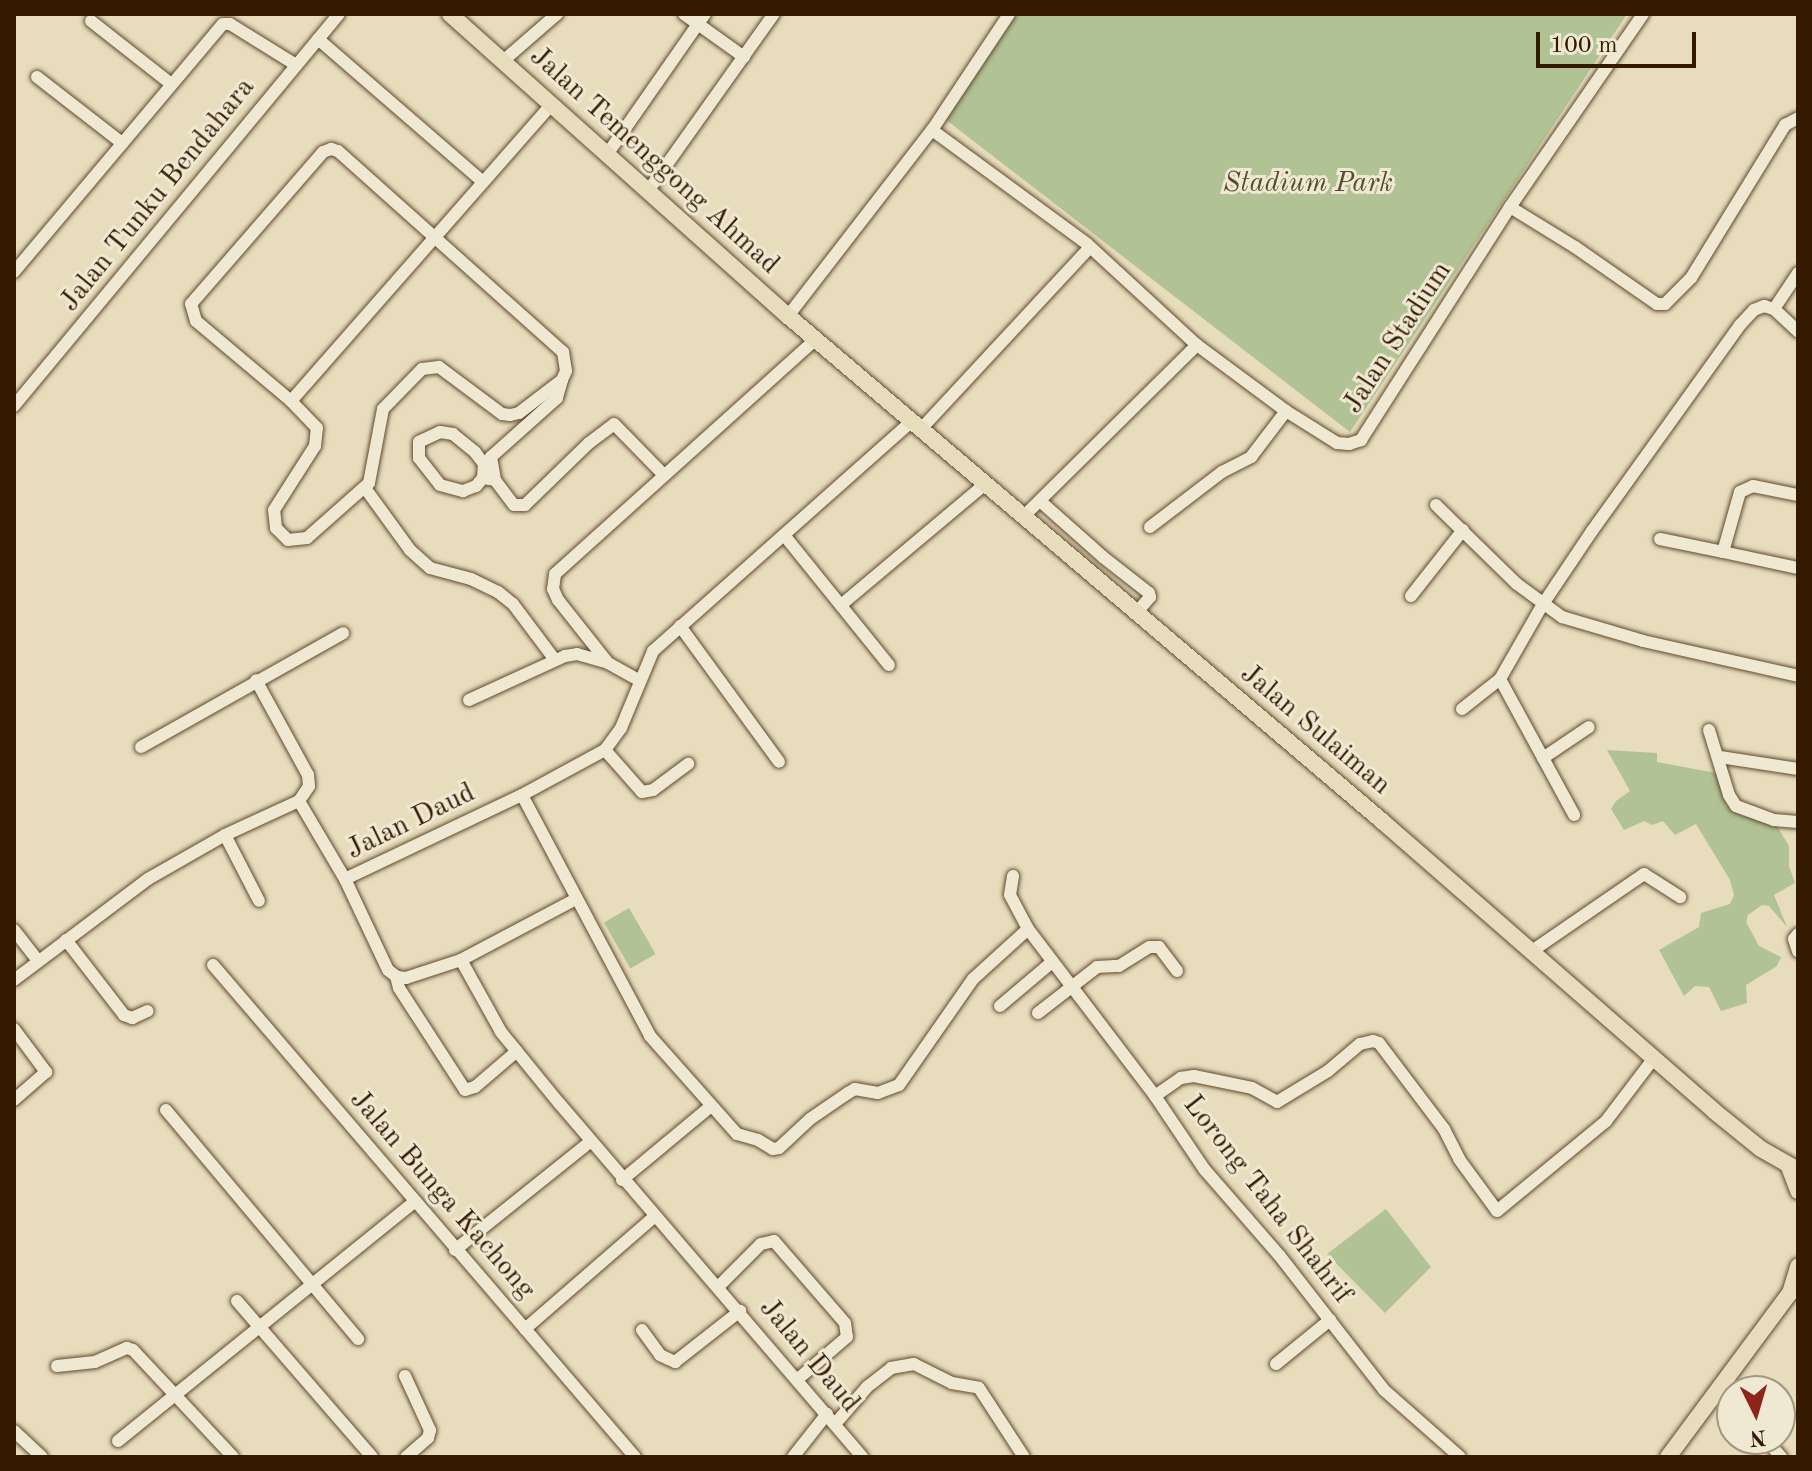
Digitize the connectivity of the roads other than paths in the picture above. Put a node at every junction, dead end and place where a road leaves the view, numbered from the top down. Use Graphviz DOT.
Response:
graph roads {
  1 [pos="339,14"];
  2 [pos="450,14"];
  3 [pos="557,14"];
  4 [pos="684,14"];
  5 [pos="774,14"];
  6 [pos="1009,14"];
  7 [pos="1643,14"];
  8 [pos="701,19"];
  9 [pos="91,21"];
  10 [pos="318,39"];
  11 [pos="744,57"];
  12 [pos="503,61"];
  13 [pos="296,65"];
  14 [pos="37,77"];
  15 [pos="171,84"];
  16 [pos="552,104"];
  17 [pos="1798,118"];
  18 [pos="932,130"];
  19 [pos="122,143"];
  20 [pos="608,153"];
  21 [pos="483,182"];
  22 [pos="648,191"];
  23 [pos="1510,207"];
  24 [pos="435,237"];
  25 [pos="1090,247"];
  26 [pos="14,272"];
  27 [pos="1798,273"];
  28 [pos="1778,312"];
  29 [pos="788,316"];
  30 [pos="1798,331"];
  31 [pos="816,339"];
  32 [pos="1197,345"];
  33 [pos="562,380"];
  34 [pos="16,399"];
  35 [pos="291,401"];
  36 [pos="1286,411"];
  37 [pos="916,425"];
  38 [pos="664,475"];
  39 [pos="489,479"];
  40 [pos="985,484"];
  41 [pos="365,488"];
  42 [pos="1798,495"];
  43 [pos="1040,501"];
  44 [pos="1436,505"];
  45 [pos="1023,517"];
  46 [pos="1150,527"];
  47 [pos="1463,530"];
  48 [pos="784,535"];
  49 [pos="1660,539"];
  50 [pos="1723,552"];
  51 [pos="1103,557"];
  52 [pos="1798,568"];
  53 [pos="1087,571"];
  54 [pos="1411,596"];
  55 [pos="1543,604"];
  56 [pos="841,605"];
  57 [pos="1136,613"];
  58 [pos="680,626"];
  59 [pos="343,633"];
  60 [pos="555,660"];
  61 [pos="608,663"];
  62 [pos="889,665"];
  63 [pos="1798,676"];
  64 [pos="1500,679"];
  65 [pos="256,680"];
  66 [pos="640,681"];
  67 [pos="469,700"];
  68 [pos="1462,709"];
  69 [pos="1589,727"];
  70 [pos="1709,730"];
  71 [pos="141,747"];
  72 [pos="605,750"];
  73 [pos="1720,757"];
  74 [pos="1543,758"];
  75 [pos="779,762"];
  76 [pos="688,764"];
  77 [pos="1798,769"];
  78 [pos="522,795"];
  79 [pos="299,801"];
  80 [pos="1574,815"];
  81 [pos="1798,822"];
  82 [pos="225,835"];
  83 [pos="1013,876"];
  84 [pos="345,879"];
  85 [pos="1680,897"];
  86 [pos="576,899"];
  87 [pos="259,901"];
  88 [pos="1028,929"];
  89 [pos="14,930"];
  90 [pos="1798,934"];
  91 [pos="66,940"];
  92 [pos="1532,951"];
  93 [pos="1798,951"];
  94 [pos="461,960"];
  95 [pos="38,961"];
  96 [pos="1052,962"];
  97 [pos="213,965"];
  98 [pos="1177,971"];
  99 [pos="396,976"];
  100 [pos="14,980"];
  101 [pos="1070,987"];
  102 [pos="1000,1006"];
  103 [pos="148,1011"];
  104 [pos="1038,1013"];
  105 [pos="14,1029"];
  106 [pos="517,1051"];
  107 [pos="1654,1058"];
  108 [pos="1155,1096"];
  109 [pos="14,1100"];
  110 [pos="711,1106"];
  111 [pos="166,1110"];
  112 [pos="590,1142"];
  113 [pos="1794,1168"];
  114 [pos="622,1180"];
  115 [pos="1798,1191"];
  116 [pos="415,1201"];
  117 [pos="655,1216"];
  118 [pos="455,1250"];
  119 [pos="1798,1266"];
  120 [pos="313,1286"];
  121 [pos="718,1287"];
  122 [pos="1794,1290"];
  123 [pos="237,1301"];
  124 [pos="740,1311"];
  125 [pos="1330,1320"];
  126 [pos="262,1327"];
  127 [pos="525,1329"];
  128 [pos="642,1330"];
  129 [pos="358,1339"];
  130 [pos="1276,1364"];
  131 [pos="57,1366"];
  132 [pos="1730,1375"];
  133 [pos="405,1376"];
  134 [pos="798,1379"];
  135 [pos="1716,1393"];
  136 [pos="174,1394"];
  137 [pos="831,1419"];
  138 [pos="14,1431"];
  139 [pos="118,1441"];
  140 [pos="42,1457"];
  141 [pos="233,1457"];
  142 [pos="372,1457"];
  143 [pos="406,1457"];
  144 [pos="635,1457"];
  145 [pos="793,1457"];
  146 [pos="862,1457"];
  147 [pos="1024,1457"];
  148 [pos="1460,1457"];
  149 [pos="1668,1457"];
  1 -- 10 [label="street, Jalan Tunku Bendahara"];
  2 -- 12 [label="main road, Jalan Temenggong Ahmad"];
  3 -- 12 [label="street"];
  4 -- 8 [label="street"];
  5 -- 11 [label="street"];
  6 -- 18 [label="street"];
  7 -- 23 [label="street, Jalan Stadium"];
  8 -- 11 [label="street"];
  8 -- 20 [label="street"];
  9 -- 15 [label="street"];
  10 -- 13 [label="street, Jalan Tunku Bendahara"];
  10 -- 21 [label="street"];
  11 -- 22 [label="street"];
  12 -- 16 [label="main road, Jalan Temenggong Ahmad"];
  13 -- 15 [label="street"];
  13 -- 34 [label="street, Jalan Tunku Bendahara"];
  14 -- 19 [label="street"];
  15 -- 19 [label="street"];
  16 -- 20 [label="main road, Jalan Temenggong Ahmad"];
  16 -- 21 [label="street"];
  17 -- 23 [label="street"];
  18 -- 25 [label="street, Jalan Stadium"];
  18 -- 29 [label="street"];
  19 -- 26 [label="street"];
  20 -- 22 [label="main road, Jalan Temenggong Ahmad"];
  21 -- 24 [label="street"];
  22 -- 29 [label="main road, Jalan Temenggong Ahmad"];
  23 -- 36 [label="street, Jalan Stadium"];
  24 -- 33 [label="street"];
  24 -- 35 [label="street"];
  24 -- 35 [label="street"];
  25 -- 32 [label="street, Jalan Stadium"];
  25 -- 37 [label="street, Jalan Daud"];
  27 -- 28 [label="street"];
  28 -- 30 [label="street"];
  28 -- 55 [label="street"];
  29 -- 31 [label="main road, Jalan Sulaiman"];
  31 -- 37 [label="main road, Jalan Sulaiman"];
  31 -- 38 [label="street"];
  32 -- 36 [label="street, Jalan Stadium"];
  32 -- 43 [label="street"];
  33 -- 39 [label="street"];
  33 -- 41 [label="street"];
  35 -- 41 [label="street"];
  36 -- 46 [label="street"];
  37 -- 40 [label="main road, Jalan Sulaiman"];
  37 -- 48 [label="street, Jalan Daud"];
  38 -- 39 [label="street"];
  38 -- 61 [label="street"];
  39 -- 39 [label="street"];
  40 -- 45 [label="main road, Jalan Sulaiman"];
  40 -- 56 [label="street"];
  41 -- 60 [label="street"];
  42 -- 50 [label="street"];
  43 -- 45 [label="street"];
  43 -- 51 [label="street"];
  44 -- 47 [label="street"];
  45 -- 53 [label="main road, Jalan Sulaiman"];
  47 -- 54 [label="street"];
  47 -- 55 [label="street"];
  48 -- 56 [label="street"];
  48 -- 58 [label="street, Jalan Daud"];
  49 -- 50 [label="street"];
  50 -- 52 [label="street"];
  51 -- 53 [label="street"];
  51 -- 57 [label="street"];
  53 -- 57 [label="main road, Jalan Sulaiman"];
  55 -- 63 [label="street"];
  55 -- 64 [label="street"];
  56 -- 62 [label="street"];
  57 -- 92 [label="main road, Jalan Sulaiman"];
  58 -- 66 [label="street, Jalan Daud"];
  58 -- 75 [label="street"];
  59 -- 65 [label="street"];
  60 -- 61 [label="street"];
  60 -- 67 [label="street"];
  61 -- 66 [label="street"];
  64 -- 68 [label="street"];
  64 -- 74 [label="street"];
  65 -- 71 [label="street"];
  65 -- 79 [label="street"];
  66 -- 72 [label="street, Jalan Daud"];
  69 -- 74 [label="street"];
  70 -- 73 [label="street"];
  72 -- 76 [label="street"];
  72 -- 78 [label="street, Jalan Daud"];
  73 -- 77 [label="street"];
  73 -- 81 [label="street"];
  74 -- 80 [label="street"];
  78 -- 84 [label="street, Jalan Daud"];
  78 -- 86 [label="street"];
  79 -- 82 [label="street"];
  79 -- 84 [label="street"];
  82 -- 87 [label="street"];
  82 -- 91 [label="street"];
  83 -- 88 [label="street, Lorong Taha Shahrif"];
  84 -- 99 [label="street, Jalan Daud"];
  85 -- 92 [label="street"];
  86 -- 94 [label="street"];
  86 -- 110 [label="street"];
  88 -- 96 [label="street, Lorong Taha Shahrif"];
  88 -- 110 [label="street"];
  89 -- 95 [label="street"];
  90 -- 93 [label="street"];
  91 -- 95 [label="street"];
  91 -- 103 [label="street"];
  92 -- 107 [label="main road, Jalan Sulaiman"];
  94 -- 99 [label="street"];
  94 -- 106 [label="street, Jalan Daud"];
  95 -- 100 [label="street"];
  96 -- 101 [label="street, Lorong Taha Shahrif"];
  96 -- 102 [label="street"];
  97 -- 116 [label="street, Jalan Bunga Kachong"];
  98 -- 101 [label="street"];
  99 -- 106 [label="street, Jalan Daud"];
  101 -- 104 [label="street"];
  101 -- 108 [label="street, Lorong Taha Shahrif"];
  105 -- 109 [label="street"];
  106 -- 112 [label="street, Jalan Daud"];
  107 -- 108 [label="street"];
  107 -- 113 [label="main road, Jalan Sulaiman"];
  108 -- 125 [label="street, Lorong Taha Shahrif"];
  110 -- 114 [label="street"];
  111 -- 120 [label="street"];
  112 -- 114 [label="street, Jalan Daud"];
  112 -- 118 [label="street"];
  113 -- 115 [label="main road, Jalan Sulaiman"];
  114 -- 117 [label="street, Jalan Daud"];
  116 -- 118 [label="street, Jalan Bunga Kachong"];
  116 -- 120 [label="street"];
  117 -- 121 [label="street, Jalan Daud"];
  117 -- 127 [label="street"];
  118 -- 127 [label="street, Jalan Bunga Kachong"];
  119 -- 122 [label="main road"];
  120 -- 126 [label="street"];
  120 -- 129 [label="street"];
  121 -- 124 [label="street, Jalan Daud"];
  121 -- 134 [label="street"];
  122 -- 132 [label="main road"];
  123 -- 126 [label="street"];
  124 -- 128 [label="street"];
  124 -- 134 [label="street, Jalan Daud"];
  125 -- 130 [label="street"];
  125 -- 148 [label="street, Lorong Taha Shahrif"];
  126 -- 136 [label="street"];
  126 -- 142 [label="street"];
  127 -- 144 [label="street, Jalan Bunga Kachong"];
  131 -- 136 [label="street"];
  133 -- 143 [label="street"];
  134 -- 137 [label="street, Jalan Daud"];
  135 -- 149 [label="main road"];
  136 -- 139 [label="street"];
  136 -- 141 [label="street"];
  137 -- 145 [label="street"];
  137 -- 146 [label="street, Jalan Daud"];
  137 -- 147 [label="street"];
  138 -- 140 [label="street"];
}
